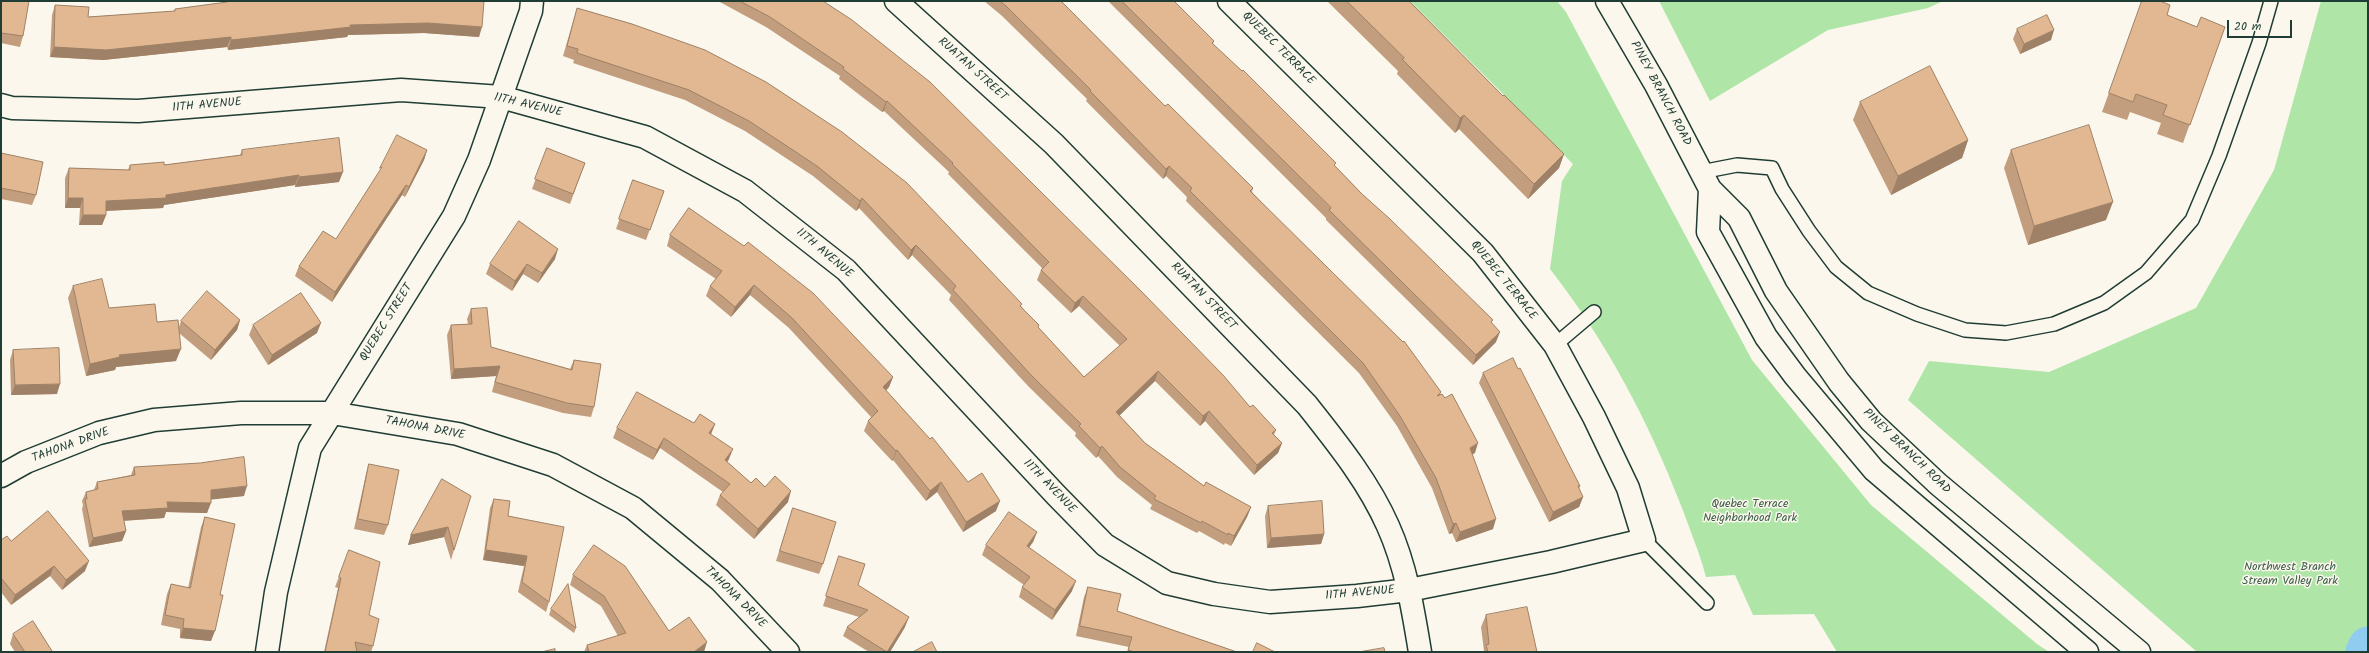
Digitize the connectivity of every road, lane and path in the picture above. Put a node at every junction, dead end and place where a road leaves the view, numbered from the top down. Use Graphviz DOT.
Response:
graph roads {
  1 [pos="532,1"];
  2 [pos="896,1"];
  3 [pos="1229,1"];
  4 [pos="1607,1"];
  5 [pos="2271,1"];
  6 [pos="501,97"];
  7 [pos="1,105"];
  8 [pos="1706,181"];
  9 [pos="1594,312"];
  10 [pos="1555,345"];
  11 [pos="332,413"];
  12 [pos="1,476"];
  13 [pos="1644,540"];
  14 [pos="1409,590"];
  15 [pos="1707,603"];
  16 [pos="779,649"];
  17 [pos="267,652"];
  18 [pos="1420,652"];
  19 [pos="2087,652"];
  20 [pos="2139,652"];
  1 -- 6 [label="street, QUEBEC STREET"];
  2 -- 14 [label="street, RUATAN STREET"];
  3 -- 10 [label="street, QUEBEC TERRACE"];
  4 -- 8 [label="street, PINEY BRANCH ROAD"];
  5 -- 8 [label="lane"];
  6 -- 7 [label="street, 11TH AVENUE"];
  6 -- 11 [label="street, QUEBEC STREET"];
  6 -- 14 [label="street, 11TH AVENUE"];
  8 -- 19 [label="street"];
  8 -- 20 [label="street, PINEY BRANCH ROAD"];
  9 -- 10 [label="lane"];
  10 -- 13 [label="street, QUEBEC TERRACE"];
  11 -- 12 [label="street, TAHONA DRIVE"];
  11 -- 16 [label="street, TAHONA DRIVE"];
  11 -- 17 [label="street, QUEBEC STREET"];
  13 -- 14 [label="street, 11TH AVENUE"];
  13 -- 15 [label="lane"];
  14 -- 18 [label="street, RUATAN STREET"];
}
